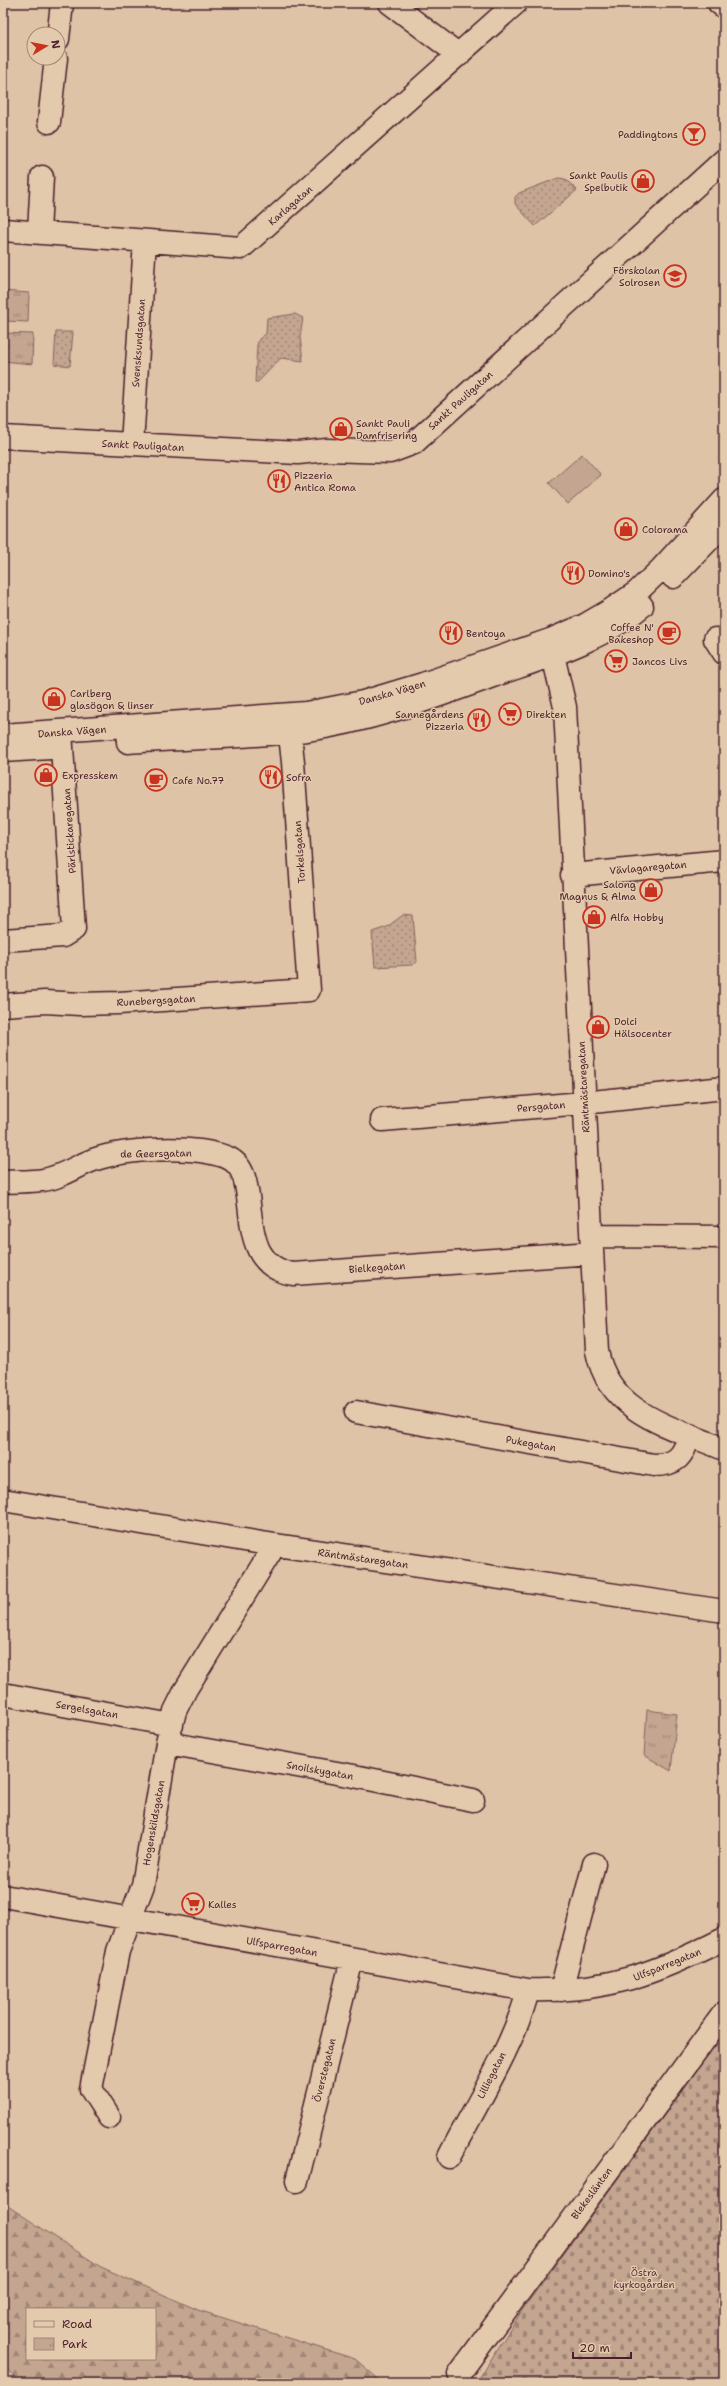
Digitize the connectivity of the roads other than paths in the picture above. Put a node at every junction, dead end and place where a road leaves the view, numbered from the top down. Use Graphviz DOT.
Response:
graph roads {
  1 [pos="62,3"];
  2 [pos="390,3"];
  3 [pos="516,3"];
  4 [pos="719,3"];
  5 [pos="724,7"];
  6 [pos="59,26"];
  7 [pos="459,55"];
  8 [pos="55,66"];
  9 [pos="49,122"];
  10 [pos="724,160"];
  11 [pos="42,177"];
  12 [pos="3,230"];
  13 [pos="39,232"];
  14 [pos="145,241"];
  15 [pos="3,437"];
  16 [pos="132,444"];
  17 [pos="724,500"];
  18 [pos="724,524"];
  19 [pos="553,655"];
  20 [pos="289,723"];
  21 [pos="3,735"];
  22 [pos="62,740"];
  23 [pos="3,751"];
  24 [pos="724,861"];
  25 [pos="572,874"];
  26 [pos="3,940"];
  27 [pos="309,990"];
  28 [pos="3,1005"];
  29 [pos="724,1088"];
  30 [pos="583,1103"];
  31 [pos="382,1120"];
  32 [pos="238,1166"];
  33 [pos="3,1182"];
  34 [pos="724,1237"];
  35 [pos="592,1244"];
  36 [pos="356,1412"];
  37 [pos="690,1435"];
  38 [pos="724,1449"];
  39 [pos="3,1500"];
  40 [pos="272,1545"];
  41 [pos="724,1611"];
  42 [pos="3,1694"];
  43 [pos="170,1734"];
  44 [pos="474,1800"];
  45 [pos="594,1864"];
  46 [pos="3,1896"];
  47 [pos="131,1919"];
  48 [pos="724,1939"];
  49 [pos="352,1958"];
  50 [pos="528,1990"];
  51 [pos="561,1990"];
  52 [pos="724,2013"];
  53 [pos="109,2117"];
  54 [pos="448,2157"];
  55 [pos="297,2181"];
  56 [pos="459,2374"];
  1 -- 6 [label="street"];
  2 -- 7 [label="street"];
  3 -- 7 [label="street, Karlagatan"];
  4 -- 5 [label="street"];
  7 -- 14 [label="street, Karlagatan"];
  8 -- 9 [label="street"];
  10 -- 16 [label="street, Sankt Pauligatan"];
  11 -- 13 [label="street"];
  12 -- 13 [label="street, Karlagatan"];
  13 -- 14 [label="street, Karlagatan"];
  14 -- 16 [label="street, Svensksundsgatan"];
  15 -- 16 [label="street, Sankt Pauligatan"];
  17 -- 20 [label="street, Danska Vägen"];
  18 -- 19 [label="street, Danska Vägen"];
  19 -- 20 [label="street, Danska Vägen"];
  19 -- 25 [label="street, Räntmästaregatan"];
  20 -- 22 [label="street, Danska Vägen"];
  20 -- 27 [label="street, Torkelsgatan"];
  21 -- 22 [label="street, Danska Vägen"];
  22 -- 23 [label="street, Danska Vägen"];
  22 -- 26 [label="street, Pärlstickaregatan"];
  24 -- 25 [label="street, Vävlagaregatan"];
  25 -- 30 [label="street, Räntmästaregatan"];
  27 -- 28 [label="street, Runebergsgatan"];
  29 -- 30 [label="street, Persgatan"];
  30 -- 31 [label="street, Persgatan"];
  30 -- 35 [label="street, Räntmästaregatan"];
  32 -- 33 [label="street, de Geersgatan"];
  32 -- 35 [label="street, Bielkegatan"];
  34 -- 35 [label="street, Bielkegatan"];
  35 -- 37 [label="street, Räntmästaregatan"];
  36 -- 37 [label="street, Pukegatan"];
  37 -- 38 [label="street, Räntmästaregatan"];
  39 -- 40 [label="street, Räntmästaregatan"];
  40 -- 41 [label="street, Räntmästaregatan"];
  40 -- 43 [label="street, Hogenskildsgatan"];
  42 -- 43 [label="street, Sergelsgatan"];
  43 -- 44 [label="street, Snoilskygatan"];
  43 -- 47 [label="street, Hogenskildsgatan"];
  45 -- 51 [label="street"];
  46 -- 47 [label="street, Ulfsparregatan"];
  47 -- 49 [label="street, Ulfsparregatan"];
  47 -- 53 [label="street, Hogenskildsgatan"];
  48 -- 51 [label="street, Ulfsparregatan"];
  49 -- 50 [label="street, Ulfsparregatan"];
  49 -- 55 [label="street, Överstegatan"];
  50 -- 51 [label="street, Ulfsparregatan"];
  50 -- 54 [label="street, Lilliegatan"];
  52 -- 56 [label="street, Blekeslänten"];
}
